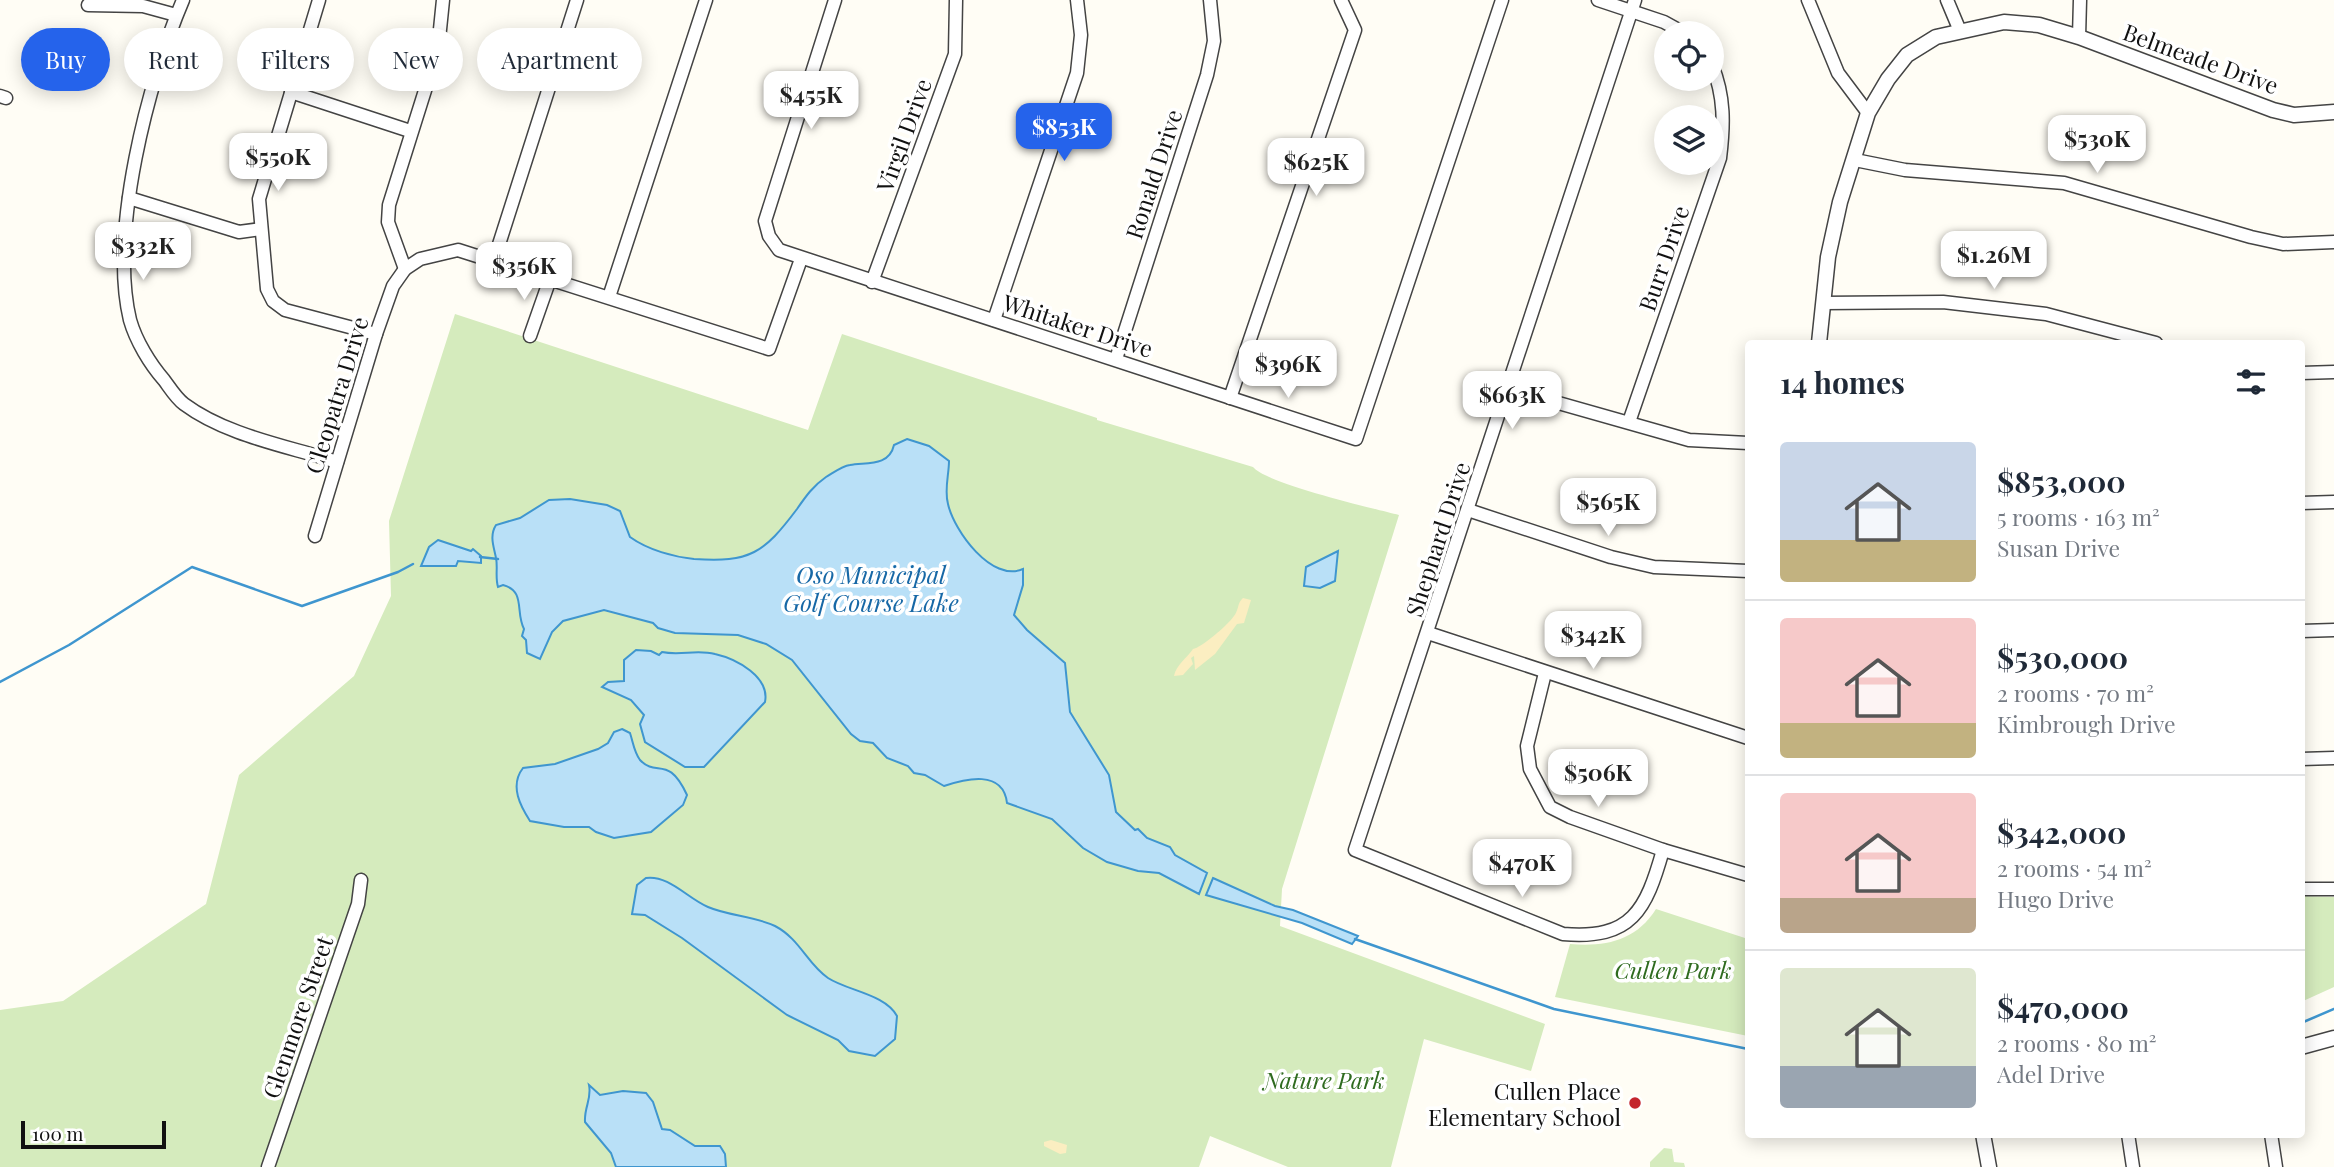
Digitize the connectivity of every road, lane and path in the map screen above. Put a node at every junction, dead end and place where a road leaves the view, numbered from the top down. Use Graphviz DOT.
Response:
graph roads {
  1 [pos="183,0"];
  2 [pos="319,0"];
  3 [pos="443,0"];
  4 [pos="578,0"];
  5 [pos="705,0"];
  6 [pos="835,0"];
  7 [pos="956,0"];
  8 [pos="1077,0"];
  9 [pos="1210,0"];
  10 [pos="1341,0"];
  11 [pos="1502,0"];
  12 [pos="1598,0"];
  13 [pos="1808,0"];
  14 [pos="1947,0"];
  15 [pos="2080,0"];
  16 [pos="88,5"];
  17 [pos="1634,5"];
  18 [pos="176,15"];
  19 [pos="1662,21"];
  20 [pos="1960,31"];
  21 [pos="2079,37"];
  22 [pos="1720,91"];
  23 [pos="291,92"];
  24 [pos="2334,112"];
  25 [pos="1868,113"];
  26 [pos="410,131"];
  27 [pos="1855,160"];
  28 [pos="129,198"];
  29 [pos="261,229"];
  30 [pos="2334,242"];
  31 [pos="801,259"];
  32 [pos="494,260"];
  33 [pos="405,269"];
  34 [pos="550,279"];
  35 [pos="872,282"];
  36 [pos="608,297"];
  37 [pos="1823,303"];
  38 [pos="994,320"];
  39 [pos="376,334"];
  40 [pos="530,336"];
  41 [pos="1819,340"];
  42 [pos="2145,340"];
  43 [pos="1116,359"];
  44 [pos="2334,372"];
  45 [pos="2305,373"];
  46 [pos="1508,389"];
  47 [pos="1230,398"];
  48 [pos="1629,422"];
  49 [pos="1745,443"];
  50 [pos="337,462"];
  51 [pos="2334,502"];
  52 [pos="2305,503"];
  53 [pos="1468,510"];
  54 [pos="315,536"];
  55 [pos="1745,571"];
  56 [pos="2334,630"];
  57 [pos="2305,631"];
  58 [pos="1428,634"];
  59 [pos="1545,673"];
  60 [pos="1745,737"];
  61 [pos="2334,758"];
  62 [pos="2305,759"];
  63 [pos="1663,850"];
  64 [pos="1745,874"];
  65 [pos="361,880"];
  66 [pos="2305,888"];
  67 [pos="2334,888"];
  68 [pos="2334,1038"];
  69 [pos="2305,1046"];
  70 [pos="1984,1138"];
  71 [pos="2129,1138"];
  72 [pos="2272,1138"];
  73 [pos="268,1167"];
  74 [pos="1989,1167"];
  75 [pos="2133,1167"];
  76 [pos="2276,1167"];
  1 -- 18 [label="street"];
  2 -- 23 [label="street"];
  3 -- 26 [label="street"];
  4 -- 32 [label="street"];
  5 -- 36 [label="street"];
  6 -- 31 [label="street, Whitaker Drive"];
  7 -- 35 [label="street, Virgil Drive"];
  8 -- 38 [label="street"];
  9 -- 43 [label="street, Ronald Drive"];
  10 -- 47 [label="street"];
  11 -- 47 [label="street, Whitaker Drive"];
  12 -- 17 [label="street"];
  13 -- 25 [label="street"];
  14 -- 20 [label="street"];
  15 -- 21 [label="street"];
  16 -- 18 [label="street"];
  17 -- 19 [label="street"];
  17 -- 46 [label="street, Shephard Drive"];
  18 -- 28 [label="street"];
  20 -- 21 [label="street, Belmeade Drive"];
  20 -- 25 [label="street, Belmeade Drive"];
  21 -- 24 [label="street, Belmeade Drive"];
  22 -- 48 [label="street, Burr Drive"];
  23 -- 26 [label="street"];
  23 -- 29 [label="street"];
  25 -- 27 [label="street, Belmeade Drive"];
  26 -- 33 [label="street"];
  27 -- 30 [label="street"];
  27 -- 37 [label="street, Belmeade Drive"];
  28 -- 29 [label="street"];
  28 -- 50 [label="street"];
  29 -- 39 [label="street"];
  31 -- 35 [label="street, Whitaker Drive"];
  31 -- 36 [label="street"];
  32 -- 33 [label="street"];
  32 -- 34 [label="street"];
  33 -- 39 [label="street, Cleopatra Drive"];
  34 -- 36 [label="street"];
  34 -- 40 [label="street"];
  35 -- 38 [label="street, Whitaker Drive"];
  37 -- 41 [label="street, Belmeade Drive"];
  37 -- 42 [label="street"];
  38 -- 43 [label="street, Whitaker Drive"];
  39 -- 50 [label="street, Cleopatra Drive"];
  43 -- 47 [label="street, Whitaker Drive"];
  44 -- 45 [label="street"];
  46 -- 48 [label="street"];
  46 -- 53 [label="street, Shephard Drive"];
  48 -- 49 [label="street"];
  50 -- 54 [label="street, Cleopatra Drive"];
  51 -- 52 [label="street"];
  53 -- 55 [label="street"];
  53 -- 58 [label="street, Shephard Drive"];
  56 -- 57 [label="street"];
  58 -- 59 [label="street"];
  58 -- 63 [label="street, Shephard Drive"];
  59 -- 60 [label="street"];
  59 -- 63 [label="street"];
  61 -- 62 [label="street"];
  63 -- 64 [label="street"];
  65 -- 73 [label="street, Glenmore Street"];
  66 -- 67 [label="street"];
  68 -- 69 [label="street"];
  70 -- 74 [label="street"];
  71 -- 75 [label="street"];
  72 -- 76 [label="street"];
}
